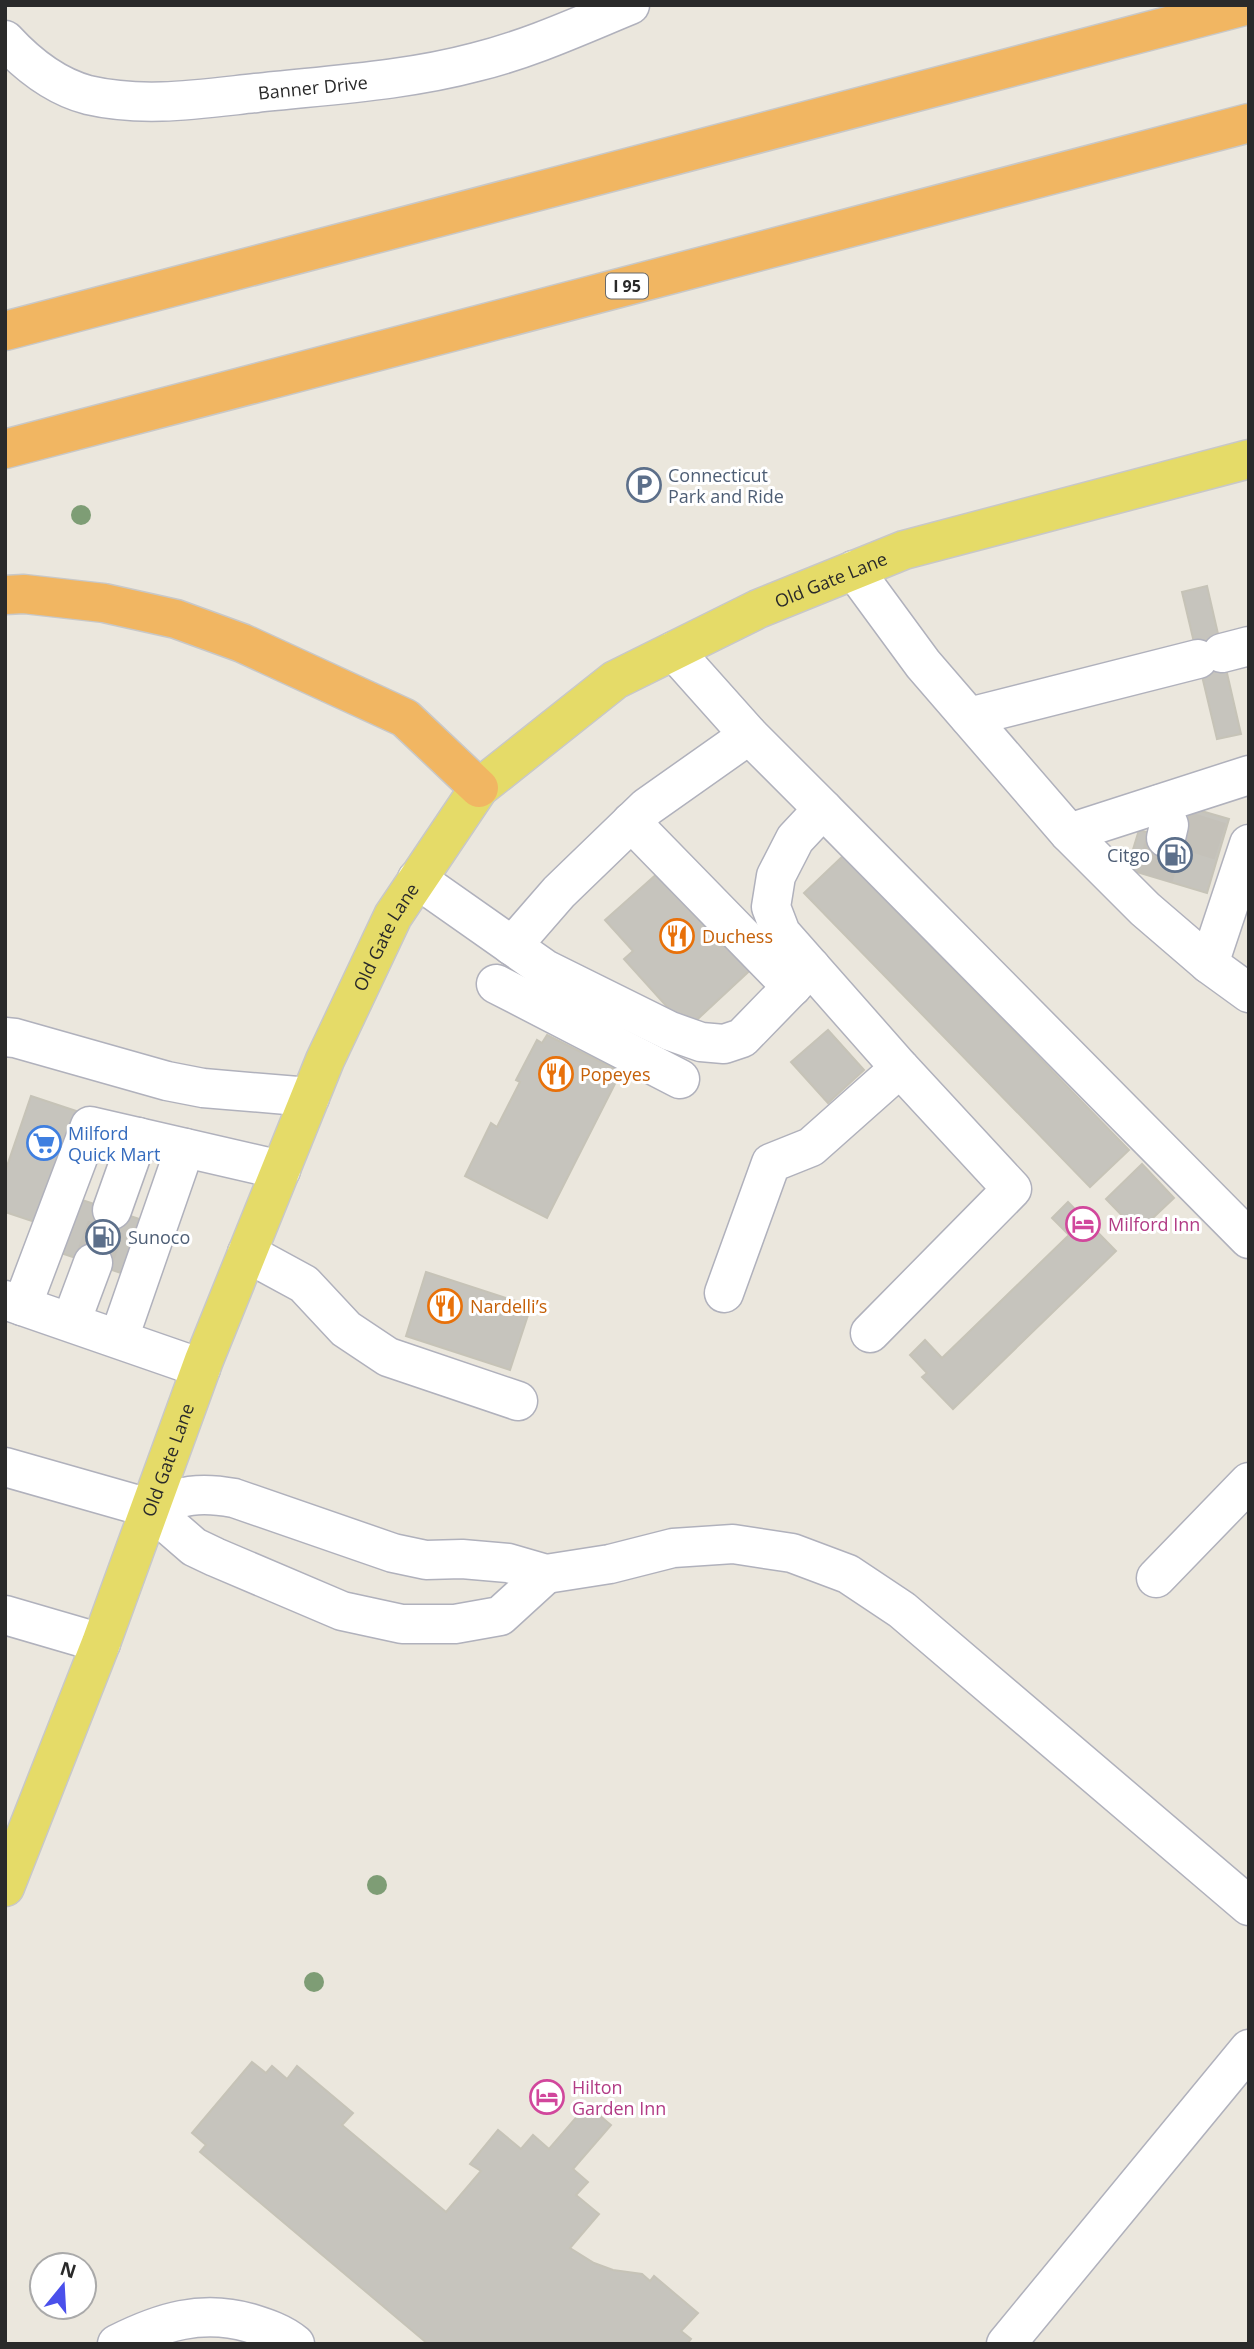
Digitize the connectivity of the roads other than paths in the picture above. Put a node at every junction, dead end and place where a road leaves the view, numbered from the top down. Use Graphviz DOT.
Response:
graph roads {
  1 [pos="630,5"];
  2 [pos="1189,5"];
  3 [pos="1248,5"];
  4 [pos="5,40"];
  5 [pos="923,90"];
  6 [pos="1249,123"];
  7 [pos="5,331"];
  8 [pos="5,449"];
  9 [pos="1249,459"];
  10 [pos="854,570"];
  11 [pos="5,595"];
  12 [pos="674,651"];
  13 [pos="1223,653"];
  14 [pos="969,718"];
  15 [pos="749,735"];
  16 [pos="1249,775"];
  17 [pos="479,788"];
  18 [pos="823,809"];
  19 [pos="631,822"];
  20 [pos="1069,833"];
  21 [pos="1239,845"];
  22 [pos="417,879"];
  23 [pos="512,946"];
  24 [pos="1209,964"];
  25 [pos="801,977"];
  26 [pos="496,984"];
  27 [pos="1249,993"];
  28 [pos="5,1037"];
  29 [pos="900,1068"];
  30 [pos="680,1079"];
  31 [pos="310,1097"];
  32 [pos="138,1137"];
  33 [pos="185,1148"];
  34 [pos="281,1170"];
  35 [pos="112,1210"];
  36 [pos="1249,1238"];
  37 [pos="247,1253"];
  38 [pos="93,1263"];
  39 [pos="724,1293"];
  40 [pos="14,1303"];
  41 [pos="71,1322"];
  42 [pos="870,1333"];
  43 [pos="119,1338"];
  44 [pos="201,1368"];
  45 [pos="518,1401"];
  46 [pos="5,1467"];
  47 [pos="1249,1482"];
  48 [pos="149,1508"];
  49 [pos="546,1574"];
  50 [pos="1156,1578"];
  51 [pos="5,1615"];
  52 [pos="101,1643"];
  53 [pos="5,1887"];
  54 [pos="1249,1906"];
  55 [pos="1249,2049"];
  56 [pos="117,2344"];
  57 [pos="295,2344"];
  58 [pos="1006,2344"];
  1 -- 4 [label="street, Banner Drive"];
  2 -- 5 [label="highway"];
  3 -- 5 [label="highway"];
  5 -- 7 [label="highway"];
  6 -- 8 [label="highway, I 95"];
  9 -- 10 [label="main road, Old Gate Lane"];
  10 -- 12 [label="main road, Old Gate Lane"];
  10 -- 14 [label="street"];
  11 -- 17 [label="highway"];
  12 -- 15 [label="street"];
  12 -- 17 [label="main road, Old Gate Lane"];
  13 -- 14 [label="street"];
  14 -- 20 [label="street"];
  15 -- 18 [label="street"];
  15 -- 19 [label="street"];
  16 -- 20 [label="street"];
  17 -- 22 [label="main road, Old Gate Lane"];
  18 -- 25 [label="street"];
  18 -- 36 [label="street"];
  19 -- 23 [label="street"];
  19 -- 25 [label="street"];
  20 -- 24 [label="street"];
  21 -- 24 [label="street"];
  22 -- 23 [label="street"];
  22 -- 31 [label="main road, Old Gate Lane"];
  23 -- 25 [label="street"];
  24 -- 27 [label="street"];
  25 -- 29 [label="street"];
  26 -- 30 [label="street"];
  28 -- 31 [label="street"];
  29 -- 39 [label="street"];
  29 -- 42 [label="street"];
  31 -- 34 [label="main road, Old Gate Lane"];
  32 -- 33 [label="street"];
  32 -- 35 [label="street"];
  32 -- 40 [label="street"];
  33 -- 34 [label="street"];
  33 -- 43 [label="street"];
  34 -- 37 [label="main road, Old Gate Lane"];
  37 -- 44 [label="main road, Old Gate Lane"];
  37 -- 45 [label="street"];
  38 -- 41 [label="street"];
  40 -- 41 [label="street"];
  41 -- 43 [label="street"];
  43 -- 44 [label="street"];
  44 -- 48 [label="main road, Old Gate Lane"];
  46 -- 48 [label="street"];
  47 -- 50 [label="street"];
  48 -- 49 [label="street"];
  48 -- 49 [label="street"];
  48 -- 52 [label="main road, Old Gate Lane"];
  49 -- 54 [label="street"];
  51 -- 52 [label="street"];
  52 -- 53 [label="main road, Old Gate Lane"];
  55 -- 58 [label="street"];
  56 -- 57 [label="street"];
}
